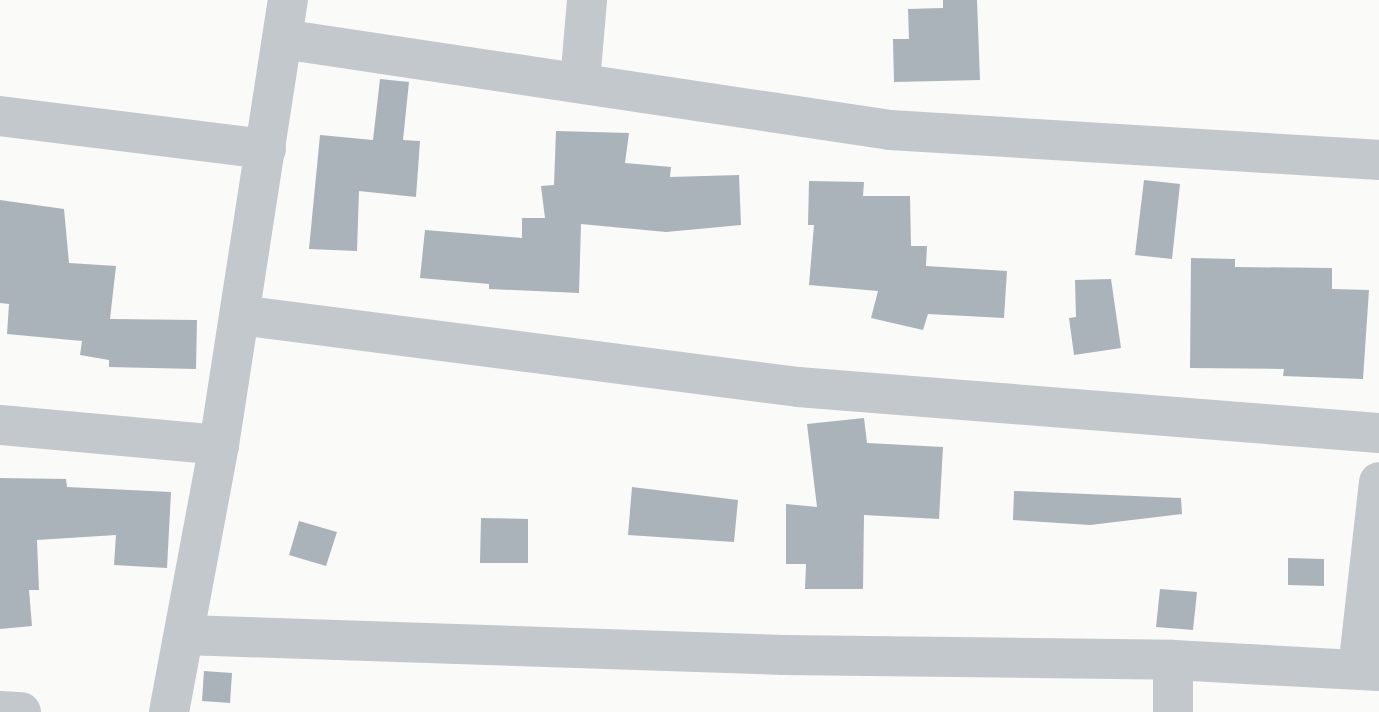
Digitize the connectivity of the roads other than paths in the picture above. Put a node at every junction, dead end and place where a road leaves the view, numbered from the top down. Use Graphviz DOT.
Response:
graph roads {
  1 [pos="288,0"];
  2 [pos="587,0"];
  3 [pos="282,39"];
  4 [pos="580,82"];
  5 [pos="0,116"];
  6 [pos="266,149"];
  7 [pos="1379,160"];
  8 [pos="240,315"];
  9 [pos="0,425"];
  10 [pos="1379,433"];
  11 [pos="219,445"];
  12 [pos="1379,482"];
  13 [pos="185,635"];
  14 [pos="1173,660"];
  15 [pos="1369,670"];
  16 [pos="0,711"];
  17 [pos="21,712"];
  18 [pos="169,712"];
  19 [pos="1173,712"];
  1 -- 3 [label="street"];
  2 -- 4 [label="street"];
  3 -- 4 [label="street"];
  3 -- 6 [label="street"];
  4 -- 7 [label="street"];
  5 -- 6 [label="street"];
  6 -- 8 [label="street"];
  8 -- 10 [label="street"];
  8 -- 11 [label="street"];
  9 -- 11 [label="street"];
  11 -- 13 [label="street"];
  12 -- 15 [label="street"];
  13 -- 14 [label="street"];
  13 -- 18 [label="street"];
  14 -- 15 [label="street"];
  14 -- 19 [label="street"];
  16 -- 17 [label="street"];
}
